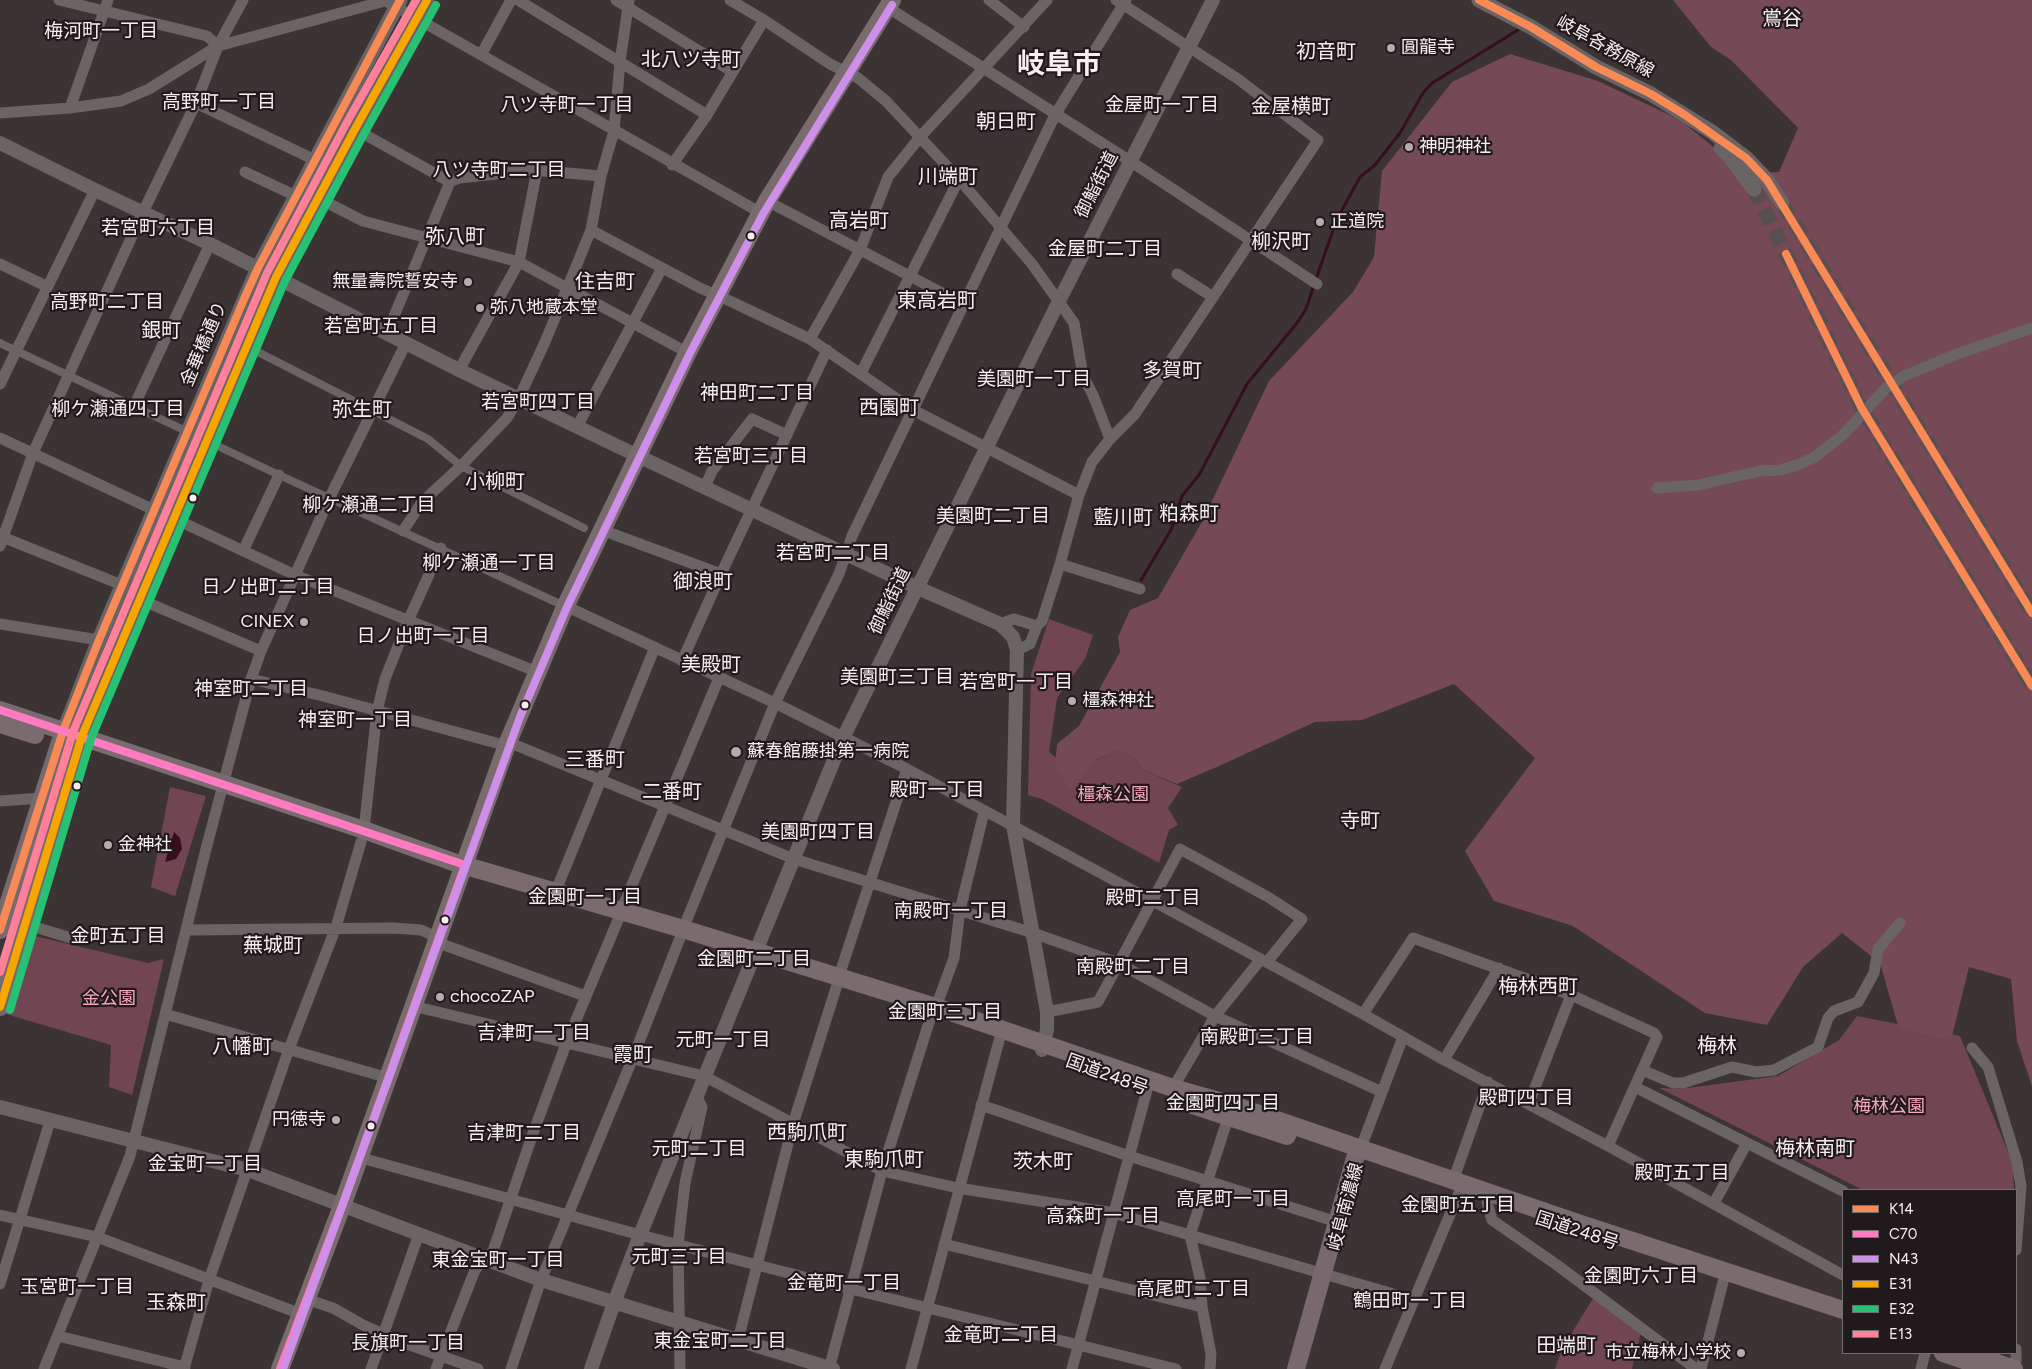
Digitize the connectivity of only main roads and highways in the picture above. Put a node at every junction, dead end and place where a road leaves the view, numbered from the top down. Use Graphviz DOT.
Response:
graph roads {
  1 [pos="427,0"];
  2 [pos="1480,0"];
  3 [pos="392,2"];
  4 [pos="887,2"];
  5 [pos="1685,115"];
  6 [pos="1754,189"];
  7 [pos="1782,203"];
  8 [pos="714,294"];
  9 [pos="634,454"];
  10 [pos="561,605"];
  11 [pos="0,710"];
  12 [pos="0,724"];
  13 [pos="62,737"];
  14 [pos="80,742"];
  15 [pos="504,743"];
  16 [pos="458,869"];
  17 [pos="620,916"];
  18 [pos="1,923"];
  19 [pos="433,938"];
  20 [pos="0,1007"];
  21 [pos="934,1010"];
  22 [pos="1043,1047"];
  23 [pos="1358,1156"];
  24 [pos="1456,1187"];
  25 [pos="337,1204"];
  26 [pos="1326,1275"];
  27 [pos="1842,1310"];
  28 [pos="1842,1318"];
  29 [pos="1946,1354"];
  30 [pos="1971,1354"];
  31 [pos="272,1369"];
  32 [pos="280,1369"];
  33 [pos="1296,1369"];
  34 [pos="1303,1369"];
  35 [pos="1990,1369"];
  36 [pos="2014,1369"];
  1 -- 14 [label="main road"];
  2 -- 5 [label="main road, 岐阜各務原線"];
  3 -- 13 [label="main road, 金華橋通り"];
  4 -- 8 [label="highway"];
  5 -- 6 [label="main road, 岐阜各務原線"];
  5 -- 7 [label="main road, 岐阜各務原線"];
  8 -- 9 [label="highway"];
  8 -- 9 [label="highway"];
  9 -- 10 [label="highway"];
  9 -- 10 [label="highway"];
  10 -- 15 [label="highway"];
  10 -- 15 [label="highway"];
  11 -- 13 [label="highway"];
  12 -- 13 [label="highway"];
  13 -- 14 [label="highway"];
  13 -- 18 [label="main road"];
  14 -- 16 [label="highway"];
  14 -- 20 [label="main road"];
  15 -- 16 [label="highway"];
  16 -- 17 [label="highway, 国道248号"];
  16 -- 17 [label="highway, 国道248号"];
  16 -- 19 [label="highway"];
  17 -- 21 [label="highway, 国道248号"];
  19 -- 25 [label="highway"];
  19 -- 25 [label="highway"];
  21 -- 22 [label="highway, 国道248号"];
  21 -- 22 [label="highway, 国道248号"];
  22 -- 23 [label="highway, 国道248号"];
  22 -- 23 [label="highway, 国道248号"];
  23 -- 24 [label="highway, 国道248号"];
  23 -- 26 [label="main road, 岐阜南濃線"];
  23 -- 26 [label="main road, 岐阜南濃線"];
  24 -- 27 [label="highway, 国道248号"];
  24 -- 28 [label="highway, 国道248号"];
  25 -- 31 [label="highway"];
  25 -- 32 [label="highway"];
  26 -- 33 [label="main road, 岐阜南濃線"];
  26 -- 34 [label="main road, 岐阜南濃線"];
  29 -- 35 [label="highway"];
  30 -- 36 [label="highway"];
}
